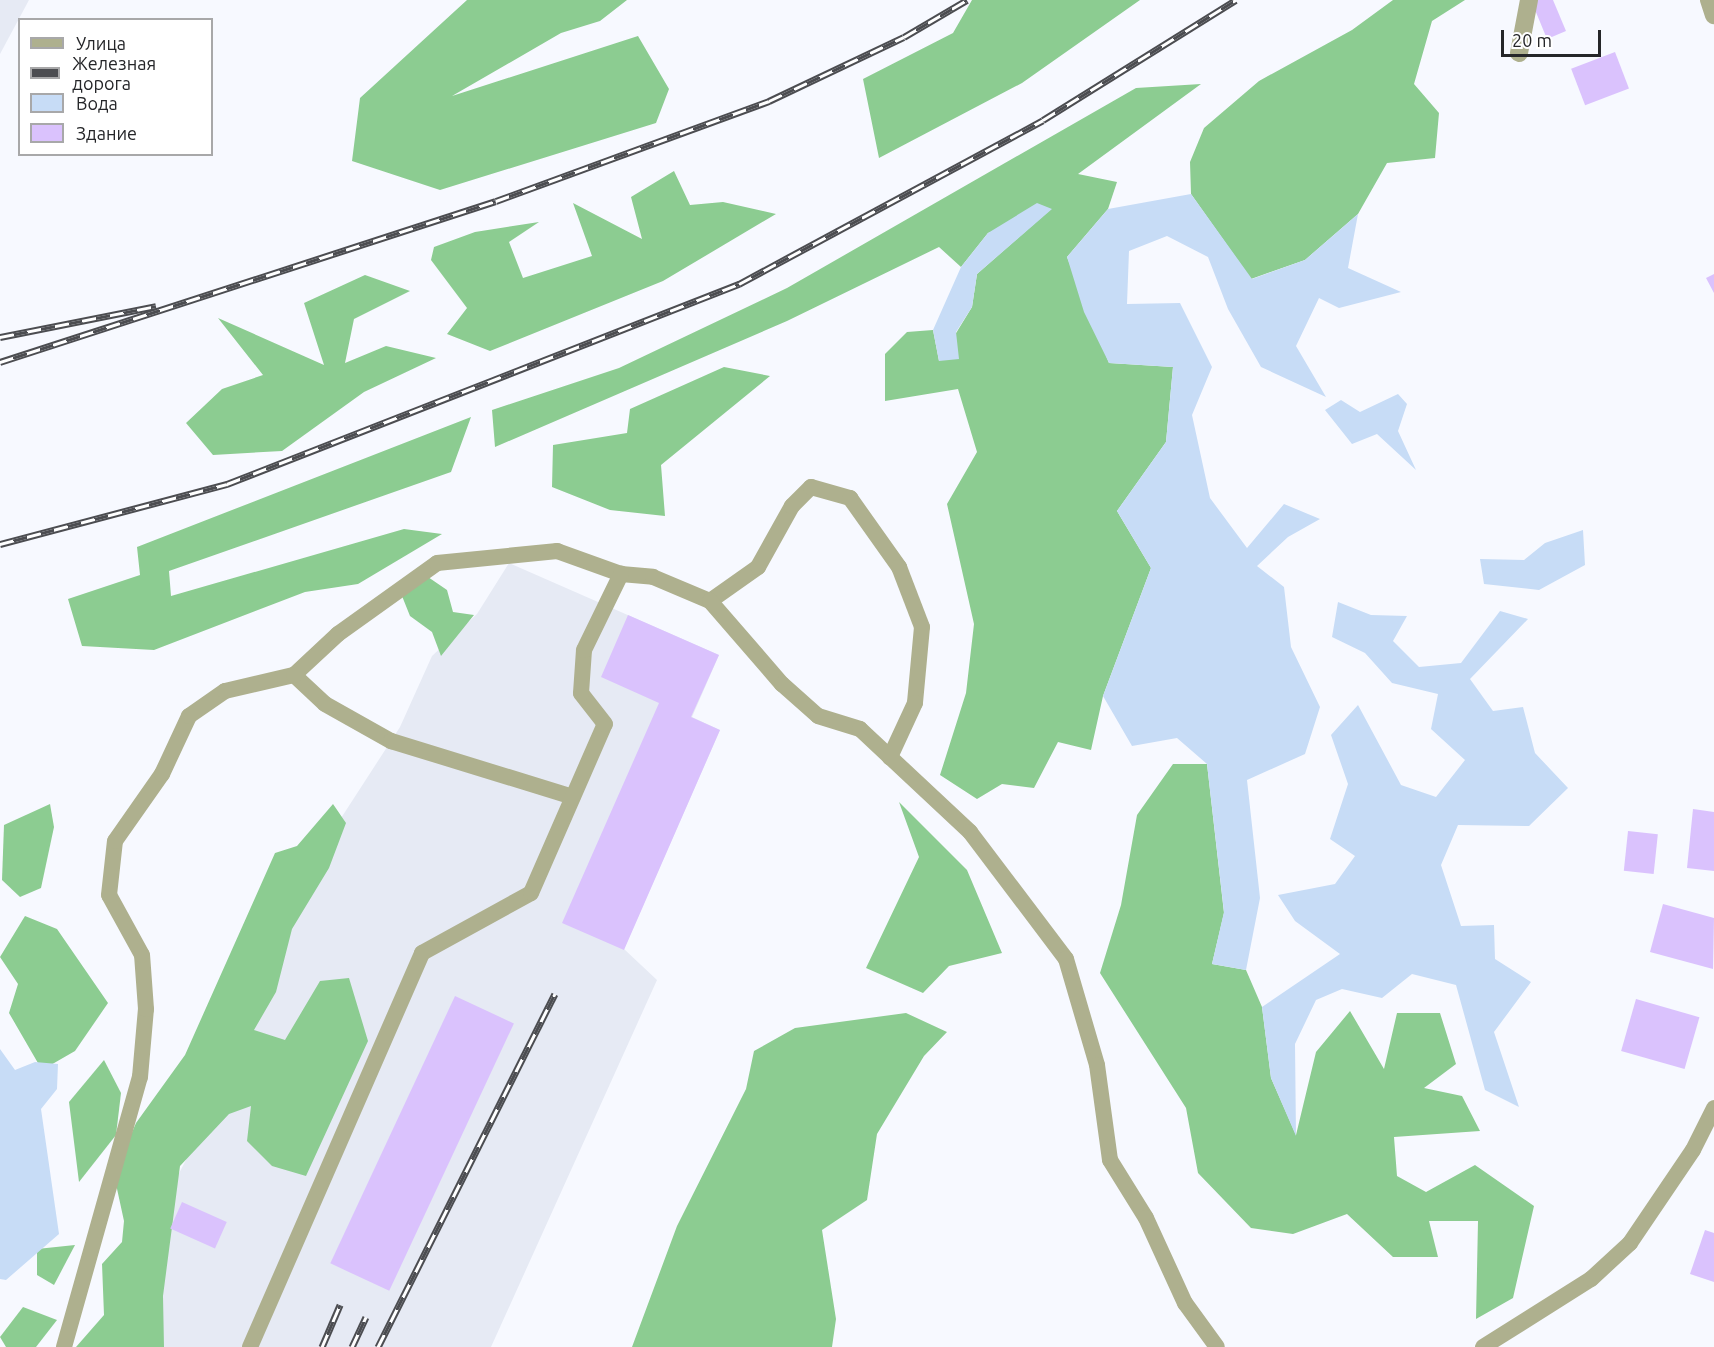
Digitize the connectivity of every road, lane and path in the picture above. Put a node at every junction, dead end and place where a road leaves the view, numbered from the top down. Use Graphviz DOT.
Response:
graph roads {
  1 [pos="1529,0"];
  2 [pos="1709,0"];
  3 [pos="1714,15"];
  4 [pos="1519,53"];
  5 [pos="621,574"];
  6 [pos="710,601"];
  7 [pos="294,675"];
  8 [pos="890,757"];
  9 [pos="573,797"];
  10 [pos="1714,1108"];
  11 [pos="64,1347"];
  12 [pos="250,1347"];
  13 [pos="1217,1347"];
  14 [pos="1484,1347"];
  1 -- 4 [label="street"];
  2 -- 3 [label="street"];
  5 -- 6 [label="lane"];
  5 -- 7 [label="lane"];
  5 -- 9 [label="lane"];
  6 -- 8 [label="lane"];
  6 -- 8 [label="lane"];
  7 -- 9 [label="lane"];
  7 -- 11 [label="lane"];
  8 -- 13 [label="lane"];
  9 -- 12 [label="lane"];
  10 -- 14 [label="lane"];
}
